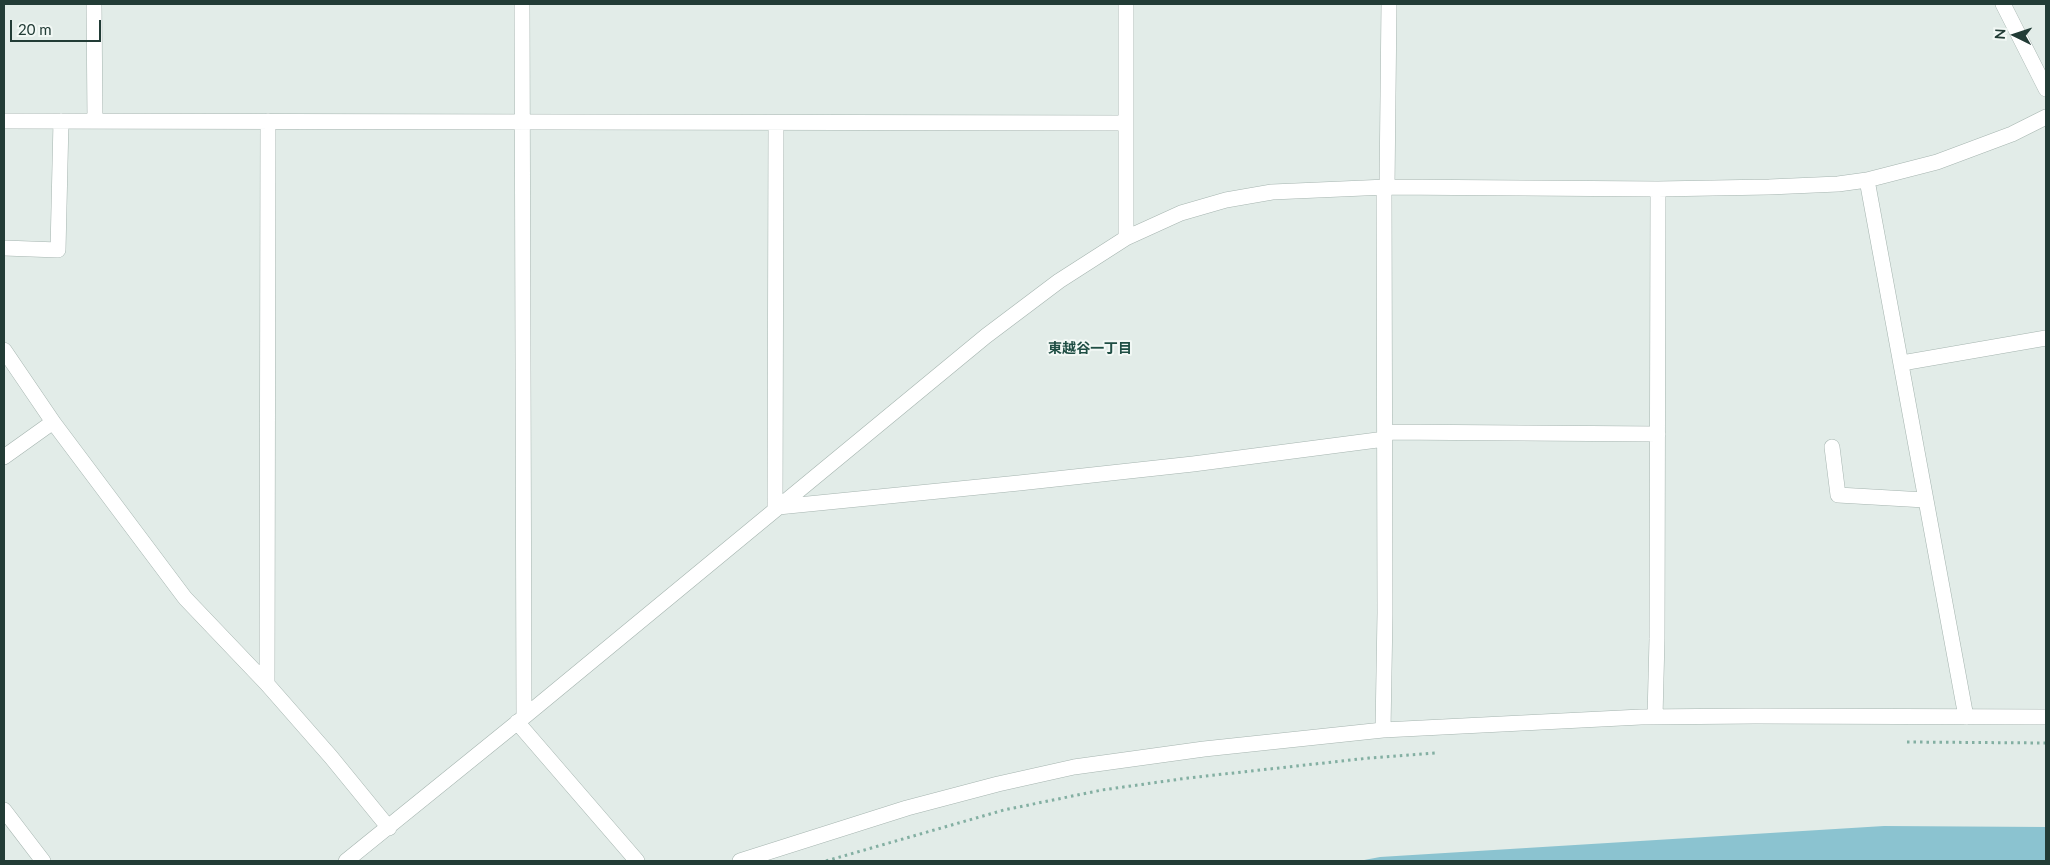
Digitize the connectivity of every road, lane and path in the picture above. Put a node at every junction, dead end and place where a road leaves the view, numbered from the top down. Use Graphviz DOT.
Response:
graph roads {
  1 [pos="94,4"];
  2 [pos="522,4"];
  3 [pos="1126,4"];
  4 [pos="1389,4"];
  5 [pos="2003,4"];
  6 [pos="2046,89"];
  7 [pos="2046,116"];
  8 [pos="4,121"];
  9 [pos="61,121"];
  10 [pos="95,121"];
  11 [pos="268,121"];
  12 [pos="522,122"];
  13 [pos="776,123"];
  14 [pos="1126,123"];
  15 [pos="1867,180"];
  16 [pos="1386,187"];
  17 [pos="1658,189"];
  18 [pos="1126,238"];
  19 [pos="4,248"];
  20 [pos="2046,338"];
  21 [pos="4,350"];
  22 [pos="1902,363"];
  23 [pos="53,422"];
  24 [pos="1658,434"];
  25 [pos="1385,436"];
  26 [pos="1832,447"];
  27 [pos="4,457"];
  28 [pos="1925,500"];
  29 [pos="777,508"];
  30 [pos="267,684"];
  31 [pos="1655,717"];
  32 [pos="1966,717"];
  33 [pos="2046,717"];
  34 [pos="521,720"];
  35 [pos="1383,730"];
  36 [pos="1902,742"];
  37 [pos="2046,743"];
  38 [pos="1437,753"];
  39 [pos="4,810"];
  40 [pos="389,828"];
  41 [pos="43,861"];
  42 [pos="346,861"];
  43 [pos="637,861"];
  44 [pos="740,861"];
  45 [pos="826,861"];
  1 -- 10 [label="street"];
  2 -- 12 [label="street"];
  3 -- 14 [label="street"];
  4 -- 16 [label="street"];
  5 -- 6 [label="street"];
  7 -- 15 [label="street"];
  8 -- 9 [label="street"];
  9 -- 10 [label="street"];
  9 -- 19 [label="street"];
  10 -- 11 [label="street"];
  11 -- 12 [label="street"];
  11 -- 30 [label="street"];
  12 -- 13 [label="street"];
  12 -- 34 [label="street"];
  13 -- 14 [label="street"];
  13 -- 29 [label="street"];
  14 -- 18 [label="street"];
  15 -- 17 [label="street"];
  15 -- 22 [label="street"];
  16 -- 17 [label="street"];
  16 -- 18 [label="street"];
  16 -- 25 [label="street"];
  17 -- 24 [label="street"];
  18 -- 29 [label="street"];
  20 -- 22 [label="street"];
  21 -- 23 [label="street"];
  22 -- 28 [label="street"];
  23 -- 27 [label="street"];
  23 -- 30 [label="street"];
  24 -- 25 [label="street"];
  24 -- 31 [label="street"];
  25 -- 29 [label="street"];
  25 -- 35 [label="street"];
  26 -- 28 [label="street"];
  28 -- 32 [label="street"];
  29 -- 34 [label="street"];
  30 -- 40 [label="street"];
  31 -- 32 [label="street"];
  31 -- 35 [label="street"];
  32 -- 33 [label="street"];
  34 -- 40 [label="street"];
  34 -- 43 [label="street"];
  35 -- 44 [label="street"];
  36 -- 37 [label="path"];
  38 -- 45 [label="path"];
  39 -- 41 [label="street"];
  40 -- 42 [label="street"];
}
